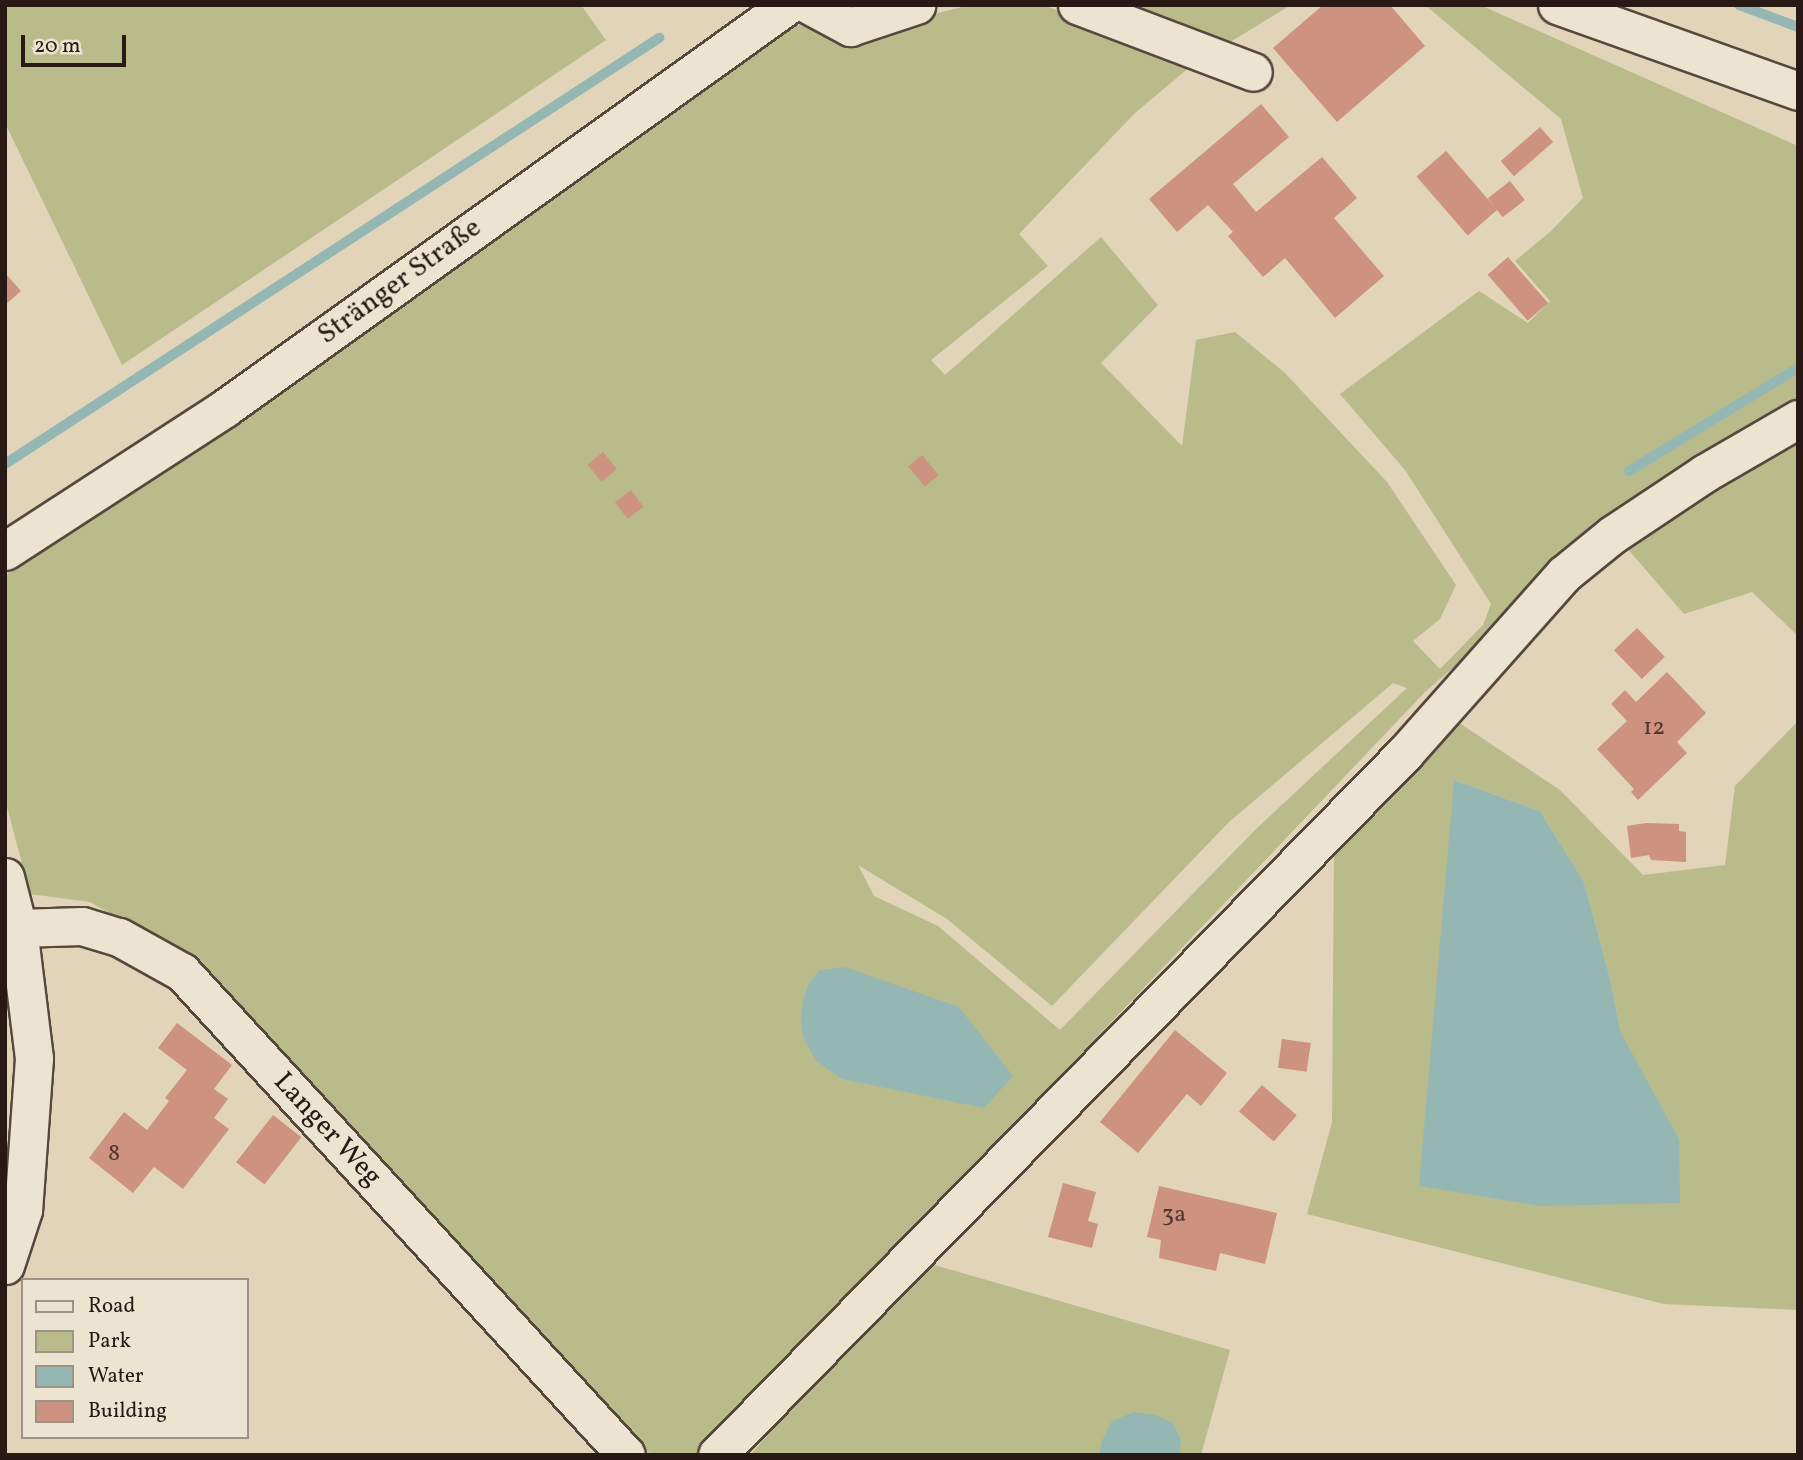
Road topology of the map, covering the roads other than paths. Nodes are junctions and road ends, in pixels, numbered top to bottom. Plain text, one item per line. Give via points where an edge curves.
1 (788, 5) edge
2 (809, 5) edge
3 (916, 5) edge
4 (1077, 5) edge
5 (1557, 5) edge
6 (1253, 72) dead end
7 (1798, 91) edge
8 (1798, 419) edge
9 (5, 551) edge
10 (5, 877) edge
11 (18, 928) junction
12 (5, 1265) edge
13 (626, 1455) edge
14 (717, 1455) edge

1 - 9 street, Stränger Straße via 225,408
2 - 3 street via 850,27
4 - 6 street
5 - 7 street
8 - 14 street via 1705,473 1612,535 1564,574 1405,753
10 - 11 street
11 - 12 street via 34,1058 23,1210
11 - 13 street, Langer Weg via 82,926 119,937 183,972

